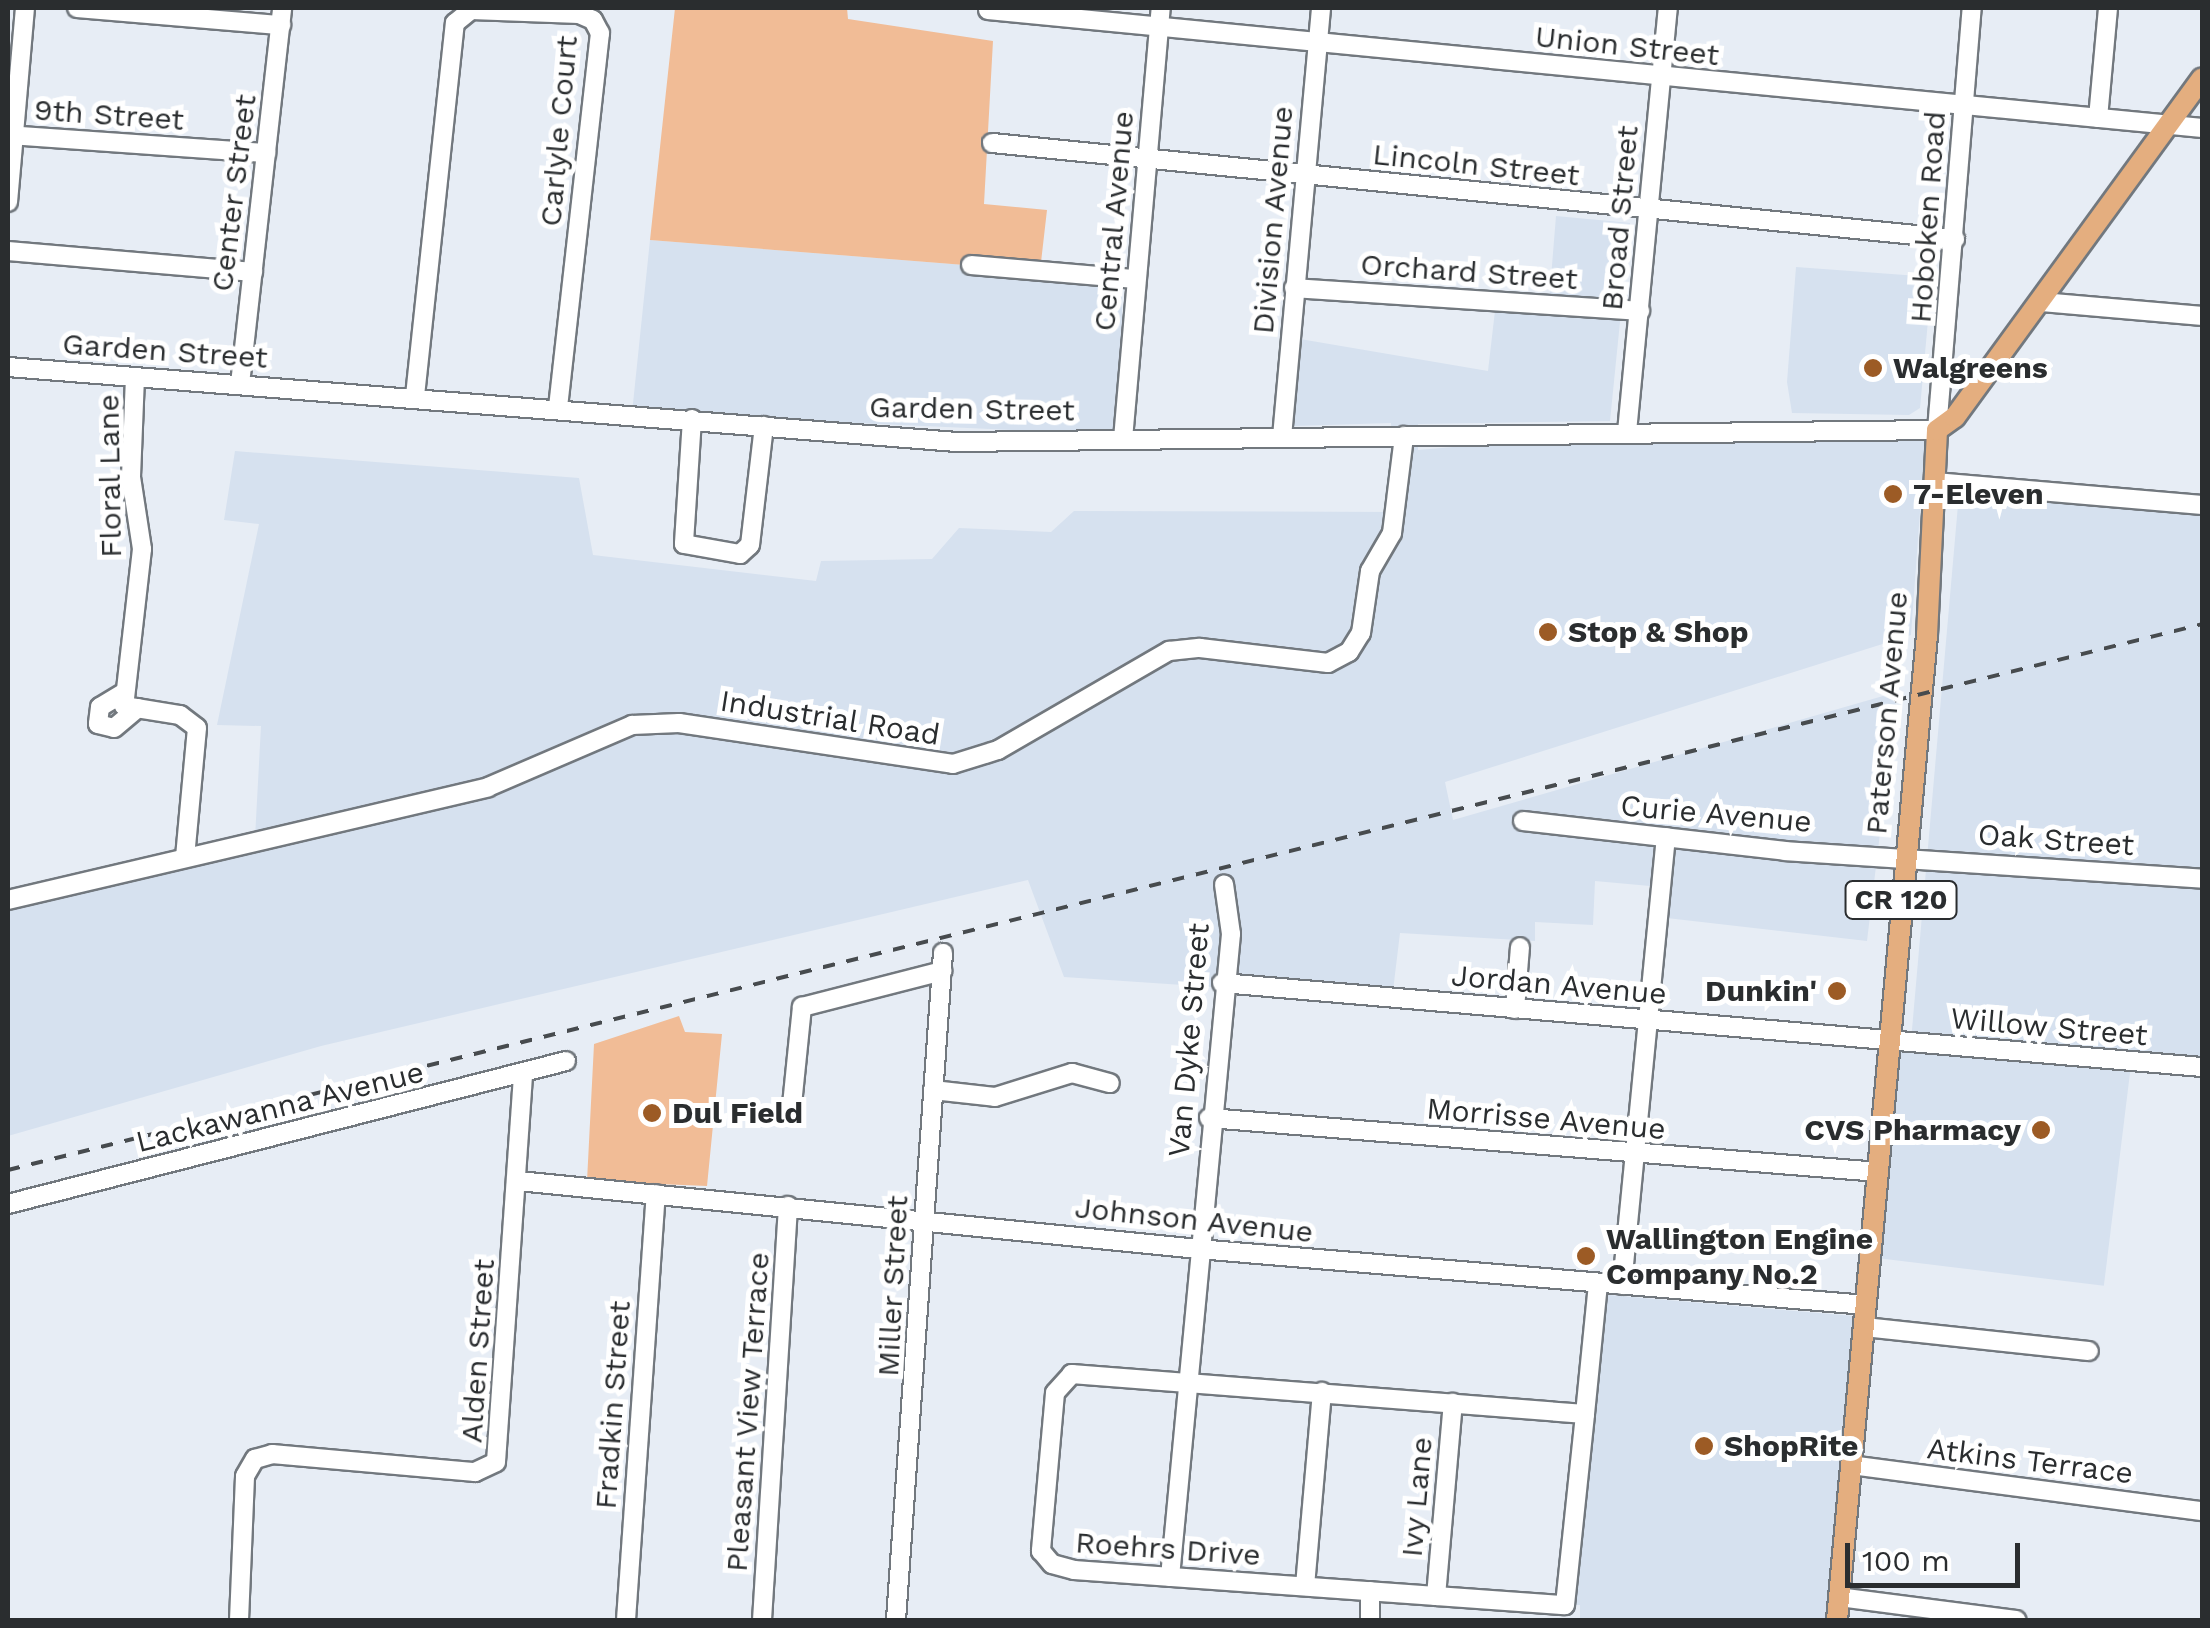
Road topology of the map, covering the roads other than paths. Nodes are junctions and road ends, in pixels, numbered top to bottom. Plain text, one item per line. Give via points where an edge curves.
1 (26, 8) edge
2 (77, 8) edge
3 (1320, 8) edge
4 (1668, 8) edge
5 (1972, 8) edge
6 (2108, 8) edge
7 (988, 10) dead end
8 (282, 16) edge
9 (1161, 17) edge
10 (1317, 43) junction
11 (1660, 77) junction
12 (2202, 78) edge
13 (1962, 108) junction
14 (2098, 118) junction
15 (2169, 125) junction
16 (2202, 128) edge
17 (10, 136) edge
18 (992, 143) dead end
19 (266, 154) junction
20 (1148, 159) junction
21 (1303, 176) junction
22 (8, 202) edge
23 (1646, 210) junction
24 (1955, 239) junction
25 (8, 250) edge
26 (971, 265) dead end
27 (253, 272) junction
28 (1135, 279) junction
29 (1294, 288) junction
30 (2042, 302) junction
31 (1640, 312) junction
32 (2202, 316) edge
33 (8, 366) edge
34 (135, 377) junction
35 (240, 384) junction
36 (415, 396) junction
37 (558, 407) junction
38 (692, 420) junction
39 (764, 426) junction
40 (1937, 430) junction
41 (1627, 432) junction
42 (1404, 436) junction
43 (1282, 437) junction
44 (1123, 439) junction
45 (1935, 482) junction
46 (2202, 505) edge
47 (125, 692) junction
48 (138, 708) junction
49 (1523, 821) dead end
50 (1666, 837) junction
51 (1905, 855) junction
52 (185, 857) junction
53 (2202, 879) edge
54 (1224, 884) dead end
55 (8, 900) edge
56 (1520, 947) dead end
57 (1222, 982) junction
58 (1515, 1009) junction
59 (1645, 1021) junction
60 (1891, 1042) junction
61 (566, 1061) dead end
62 (2202, 1067) edge
63 (523, 1073) junction
64 (1110, 1083) dead end
65 (934, 1090) junction
66 (792, 1105) dead end
67 (1209, 1118) junction
68 (1634, 1154) junction
69 (1879, 1172) junction
70 (518, 1181) junction
71 (656, 1194) junction
72 (8, 1204) edge
73 (788, 1206) junction
74 (923, 1218) junction
75 (1198, 1249) junction
76 (1598, 1284) junction
77 (1622, 1285) junction
78 (1866, 1305) junction
79 (1864, 1327) junction
80 (2090, 1351) dead end
81 (1189, 1381) junction
82 (1322, 1392) junction
83 (1452, 1403) junction
84 (1585, 1414) junction
85 (1851, 1466) junction
86 (2202, 1511) edge
87 (1170, 1577) junction
88 (1305, 1586) junction
89 (1370, 1591) junction
90 (1436, 1596) junction
91 (1839, 1597) junction
92 (239, 1620) edge
93 (626, 1620) edge
94 (762, 1620) edge
95 (896, 1620) edge
96 (1370, 1620) edge
97 (1836, 1620) edge
98 (2018, 1620) edge

1 - 17 street
2 - 8 street
3 - 10 street, Division Avenue
4 - 11 street, Broad Street
5 - 13 street, Hoboken Road
6 - 14 street
7 - 9 street, Union Street
8 - 19 street, Center Street
9 - 10 street, Union Street
9 - 20 street, Central Avenue
10 - 11 street, Union Street
10 - 21 street, Division Avenue
11 - 13 street, Union Street
11 - 23 street, Broad Street
12 - 15 main road
13 - 14 street, Union Street
13 - 24 street, Hoboken Road
14 - 15 street, Union Street
15 - 16 street, Union Street
15 - 30 main road
17 - 19 street, 9th Street
17 - 22 street
18 - 20 street, Lincoln Street
19 - 27 street, Center Street
20 - 21 street, Lincoln Street
20 - 28 street, Central Avenue
21 - 23 street, Lincoln Street
21 - 29 street, Division Avenue
23 - 24 street, Lincoln Street
23 - 31 street, Broad Street
24 - 40 street, Hoboken Road
25 - 27 street
26 - 28 street
27 - 35 street, Center Street
28 - 44 street, Central Avenue
29 - 31 street, Orchard Street
29 - 43 street, Division Avenue
30 - 32 street
30 - 40 main road via 1956,417
31 - 41 street, Broad Street
33 - 34 street, Garden Street
34 - 35 street, Garden Street
34 - 47 street, Floral Lane via 131,477 142,549
35 - 36 street, Garden Street
36 - 37 street, Garden Street
36 - 37 street, Carlyle Court via 455,23 470,10 579,14 600,32
37 - 38 street, Garden Street
38 - 39 street, Garden Street
38 - 39 street via 684,544 740,554 750,545
39 - 44 street, Garden Street via 956,442
40 - 41 street, Garden Street
40 - 45 main road, Paterson Avenue / CR 120
41 - 42 street, Garden Street
42 - 43 street, Garden Street
42 - 52 street, Industrial Road via 1392,533 1370,571 1362,634 1328,662 1200,648 1169,651 998,750 953,764 649,722 613,731 488,787
43 - 44 street, Garden Street
45 - 46 street
45 - 51 main road, Paterson Avenue / CR 120
47 - 48 street via 124,706
47 - 48 street, Floral Lane via 100,707 98,724 114,728
48 - 52 street via 180,715 197,728
49 - 50 street, Curie Avenue
50 - 51 street, Curie Avenue
50 - 59 street
51 - 53 street, Oak Street
51 - 60 main road, Paterson Avenue / CR 120
52 - 55 street, Industrial Road
54 - 57 street, Van Dyke Street via 1231,934
56 - 58 street
57 - 58 street, Jordan Avenue
57 - 67 street, Van Dyke Street
58 - 59 street, Jordan Avenue
59 - 60 street, Jordan Avenue
59 - 68 street
60 - 62 street, Willow Street
60 - 69 main road, Paterson Avenue / CR 120
61 - 63 street, Lackawanna Avenue
63 - 70 street, Alden Street
63 - 72 street, Lackawanna Avenue
64 - 65 street via 1072,1073 996,1097
65 - 66 street, Miller Street via 942,962 802,1007
65 - 74 street, Miller Street
67 - 68 street, Morrisse Avenue
67 - 75 street, Van Dyke Street
68 - 69 street, Morrisse Avenue
68 - 77 street
69 - 78 main road, Paterson Avenue / CR 120
70 - 71 street, Johnson Avenue
70 - 92 street, Alden Street via 496,1462 476,1472 272,1454 255,1460 245,1476
71 - 73 street, Johnson Avenue
71 - 93 street, Fradkin Street
73 - 74 street, Johnson Avenue
73 - 94 street, Pleasant View Terrace
74 - 75 street, Johnson Avenue
74 - 95 street, Miller Street
75 - 76 street, Johnson Avenue
75 - 81 street, Van Dyke Street
76 - 77 street, Johnson Avenue
76 - 84 street, Roehrs Drive
77 - 78 street, Johnson Avenue
78 - 79 main road, Paterson Avenue / CR 120
79 - 80 street
79 - 85 main road, Paterson Avenue / CR 120
81 - 82 street, Roehrs Drive
81 - 87 street, Van Dyke Street
81 - 87 street, Roehrs Drive via 1081,1372 1064,1378 1055,1393 1040,1542 1060,1568
82 - 83 street, Roehrs Drive
82 - 88 street
83 - 84 street, Roehrs Drive
83 - 90 street, Ivy Lane
84 - 90 street, Roehrs Drive via 1566,1605
85 - 86 street, Atkins Terrace
85 - 91 main road, Paterson Avenue / CR 120
87 - 88 street, Roehrs Drive
88 - 89 street, Roehrs Drive
89 - 90 street, Roehrs Drive
89 - 96 street
91 - 97 main road, Paterson Avenue / CR 120
91 - 98 street

